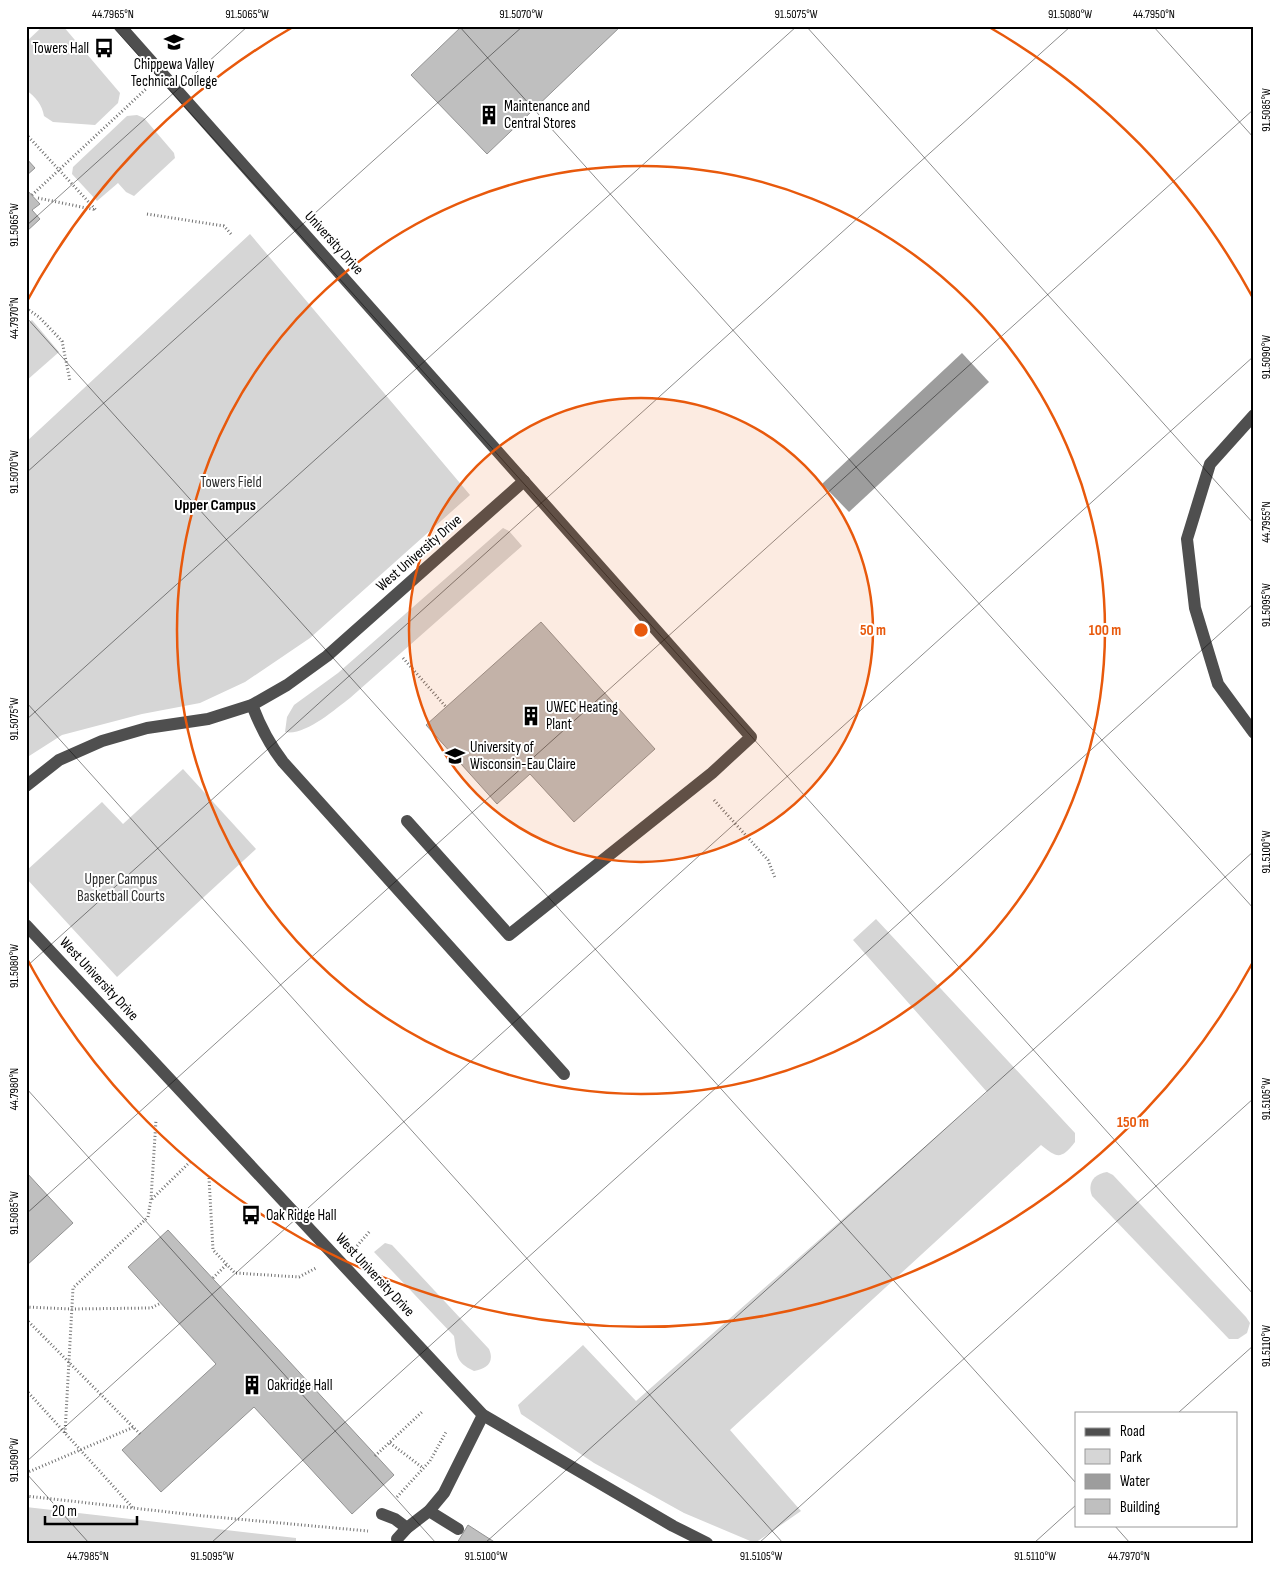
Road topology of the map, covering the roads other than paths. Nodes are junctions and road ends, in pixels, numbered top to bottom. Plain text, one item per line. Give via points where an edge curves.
1 (120, 26) edge
2 (1254, 415) edge
3 (524, 481) junction
4 (252, 705) junction
5 (1254, 732) edge
6 (26, 786) edge
7 (407, 821) dead end
8 (26, 925) edge
9 (564, 1074) dead end
10 (483, 1415) junction
11 (429, 1510) junction
12 (382, 1514) road end
13 (407, 1528) junction
14 (458, 1529) dead end
15 (397, 1540) dead end
16 (707, 1543) edge

1 - 3 street, University Drive
2 - 5 street via 1210,464 1187,539 1194,608 1218,684
3 - 4 street, West University Drive via 326,656 287,685
3 - 7 street via 751,738 712,773 509,935
4 - 6 street, West University Drive via 208,719 147,728 102,741 59,760
4 - 9 street via 260,727 282,762
8 - 10 street, West University Drive
10 - 11 street via 444,1493
10 - 16 street, West University Drive via 672,1526
11 - 13 street
11 - 14 street
12 - 13 street
13 - 15 street

